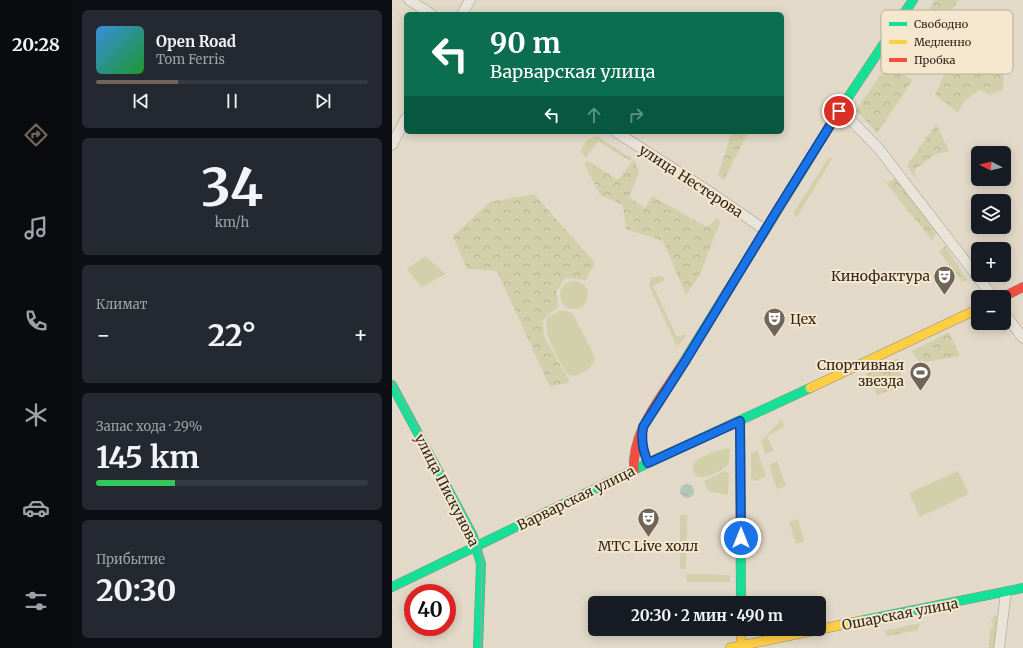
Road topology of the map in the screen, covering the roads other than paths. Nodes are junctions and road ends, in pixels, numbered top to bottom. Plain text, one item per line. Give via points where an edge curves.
1 (409, 0) edge
2 (470, 0) edge
3 (914, 0) edge
4 (907, 10) edge
5 (428, 12) edge
6 (463, 12) edge
7 (881, 49) edge
8 (839, 111) junction
9 (404, 122) edge
10 (619, 134) edge
11 (392, 145) edge
12 (765, 230) junction
13 (1023, 287) edge
14 (988, 290) edge
15 (1011, 293) edge
16 (971, 312) edge
17 (1011, 322) edge
18 (1023, 338) edge
19 (392, 385) edge
20 (740, 421) junction
21 (643, 427) junction
22 (648, 463) junction
23 (634, 471) junction
24 (476, 546) junction
25 (392, 588) edge
26 (1023, 588) edge
27 (1006, 592) junction
28 (741, 596) edge
29 (741, 636) edge
30 (741, 647) edge
31 (478, 648) edge
32 (730, 648) edge
33 (1000, 648) edge

1 - 5 street
2 - 6 street
3 - 4 street
7 - 8 street
8 - 12 street
8 - 14 street via 879,149
9 - 11 street
10 - 12 street, улица Нестерова
12 - 21 street
13 - 15 street
16 - 20 street, Варварская улица
17 - 18 street
19 - 24 street, улица Пискунова
20 - 22 street, Варварская улица
20 - 28 street
21 - 22 street via 643,449
21 - 23 street via 634,450
22 - 23 street, Варварская улица
23 - 24 street, Варварская улица
24 - 25 street, Варварская улица
24 - 31 street, улица Пискунова via 480,558
26 - 27 street, Ошарская улица
27 - 30 street, Ошарская улица
27 - 33 street
29 - 30 street
30 - 32 street, Ошарская улица

